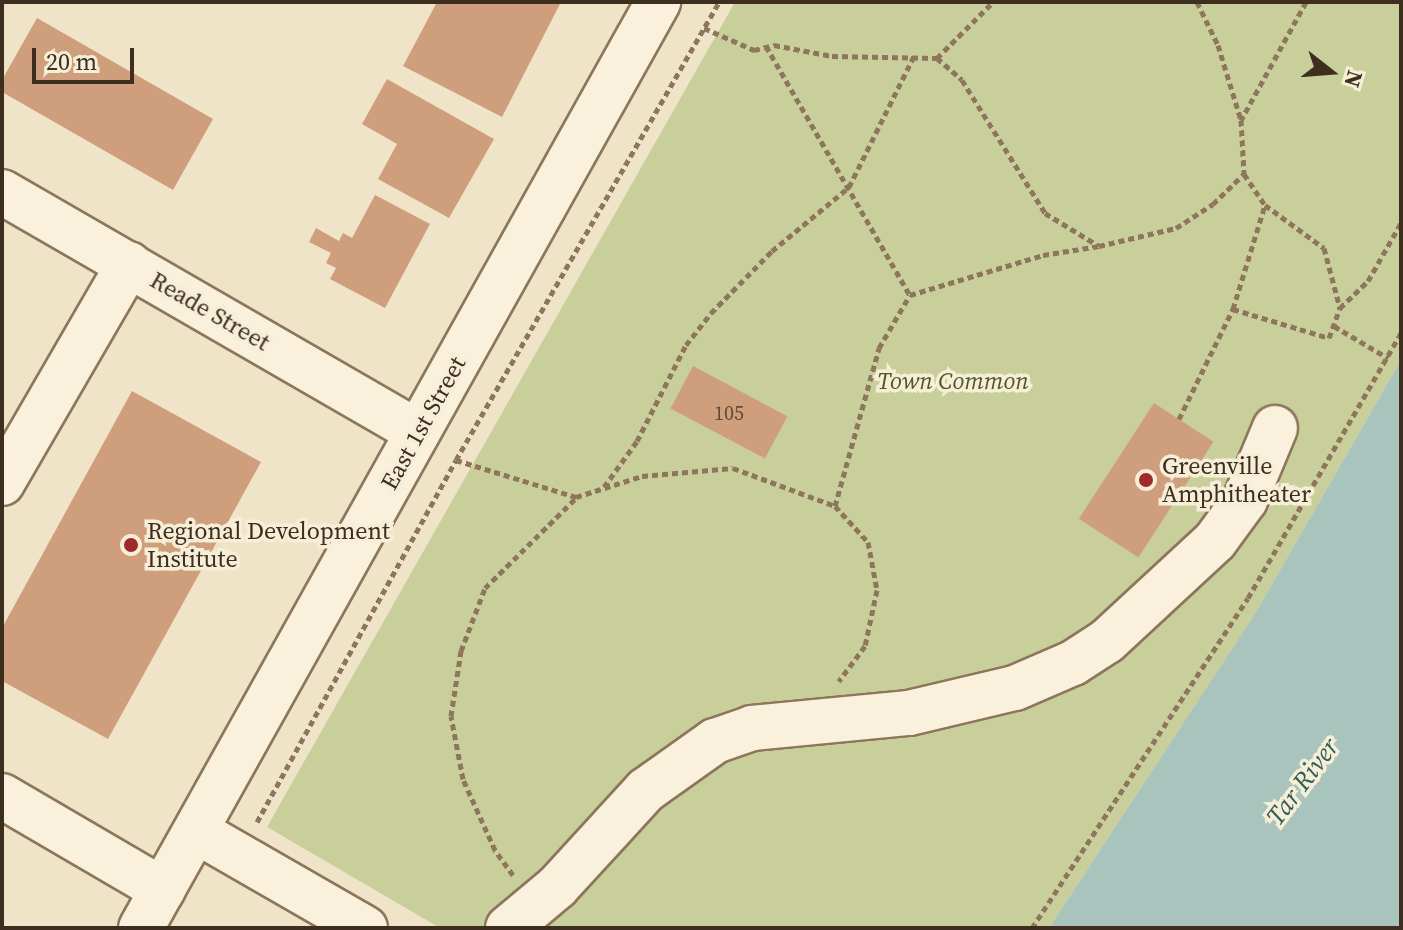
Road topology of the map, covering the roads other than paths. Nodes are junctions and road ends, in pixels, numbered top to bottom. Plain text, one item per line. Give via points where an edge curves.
1 (658, 2) edge
2 (2, 192) edge
3 (129, 264) junction
4 (1275, 428) dead end
5 (418, 432) junction
6 (2, 483) edge
7 (2, 796) edge
8 (196, 831) junction
9 (163, 890) junction
10 (522, 916) edge
11 (141, 928) edge
12 (365, 928) edge

1 - 5 street, East 1st Street
2 - 3 street, Reade Street
3 - 5 street, Reade Street
3 - 6 street
4 - 10 street via 1245,500 1215,541 1140,613 1073,663 1015,688 909,713 752,728 715,741 679,763
5 - 8 street, East 1st Street
7 - 9 street
8 - 9 street, East 1st Street
8 - 12 street
9 - 11 street, East 1st Street

